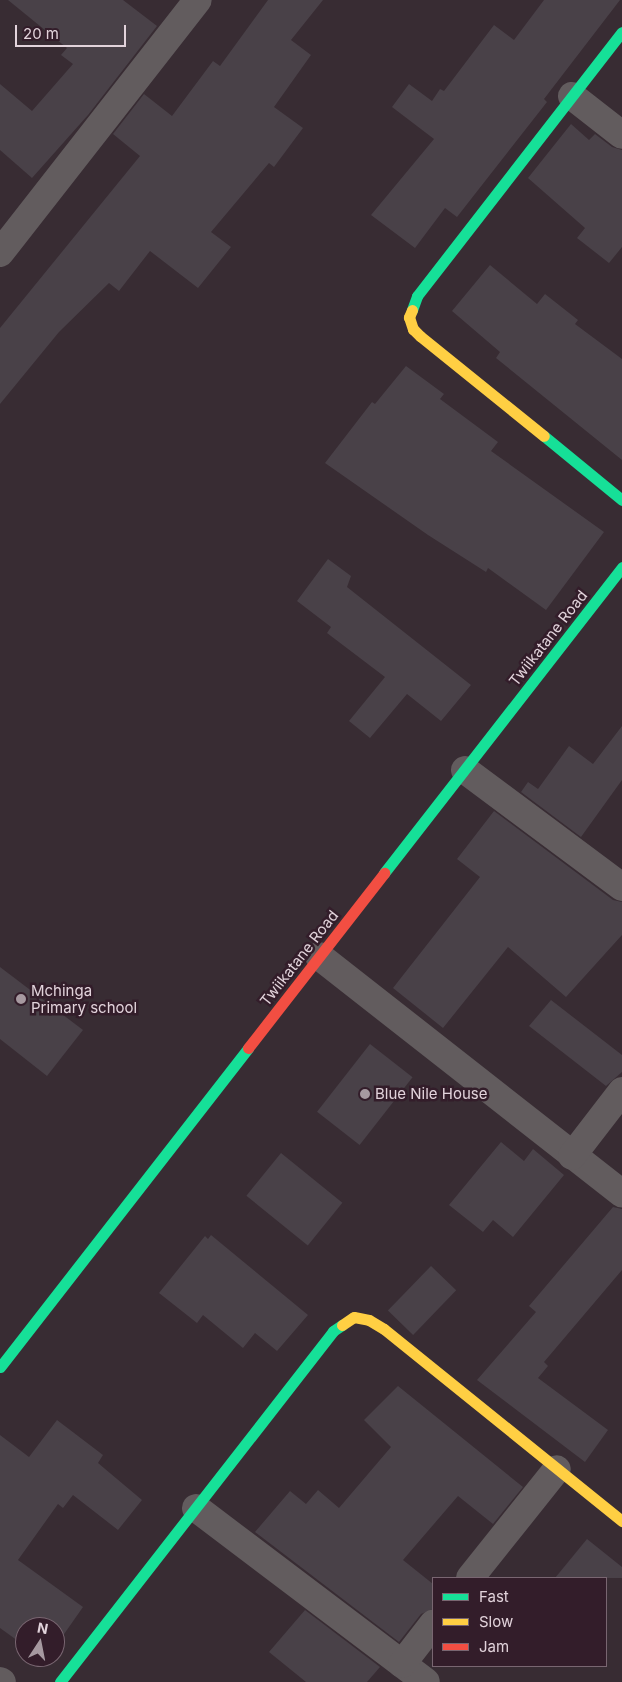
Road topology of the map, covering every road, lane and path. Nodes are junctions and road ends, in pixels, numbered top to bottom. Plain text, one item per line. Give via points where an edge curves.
1 (198, 0) edge
2 (622, 32) edge
3 (572, 96) junction
4 (622, 136) edge
5 (0, 254) edge
6 (622, 500) edge
7 (622, 567) edge
8 (465, 770) junction
9 (622, 887) edge
10 (319, 956) junction
11 (622, 1090) edge
12 (572, 1156) junction
13 (622, 1194) edge
14 (0, 1367) edge
15 (557, 1469) junction
16 (196, 1508) junction
17 (622, 1521) edge
18 (471, 1577) edge
19 (432, 1625) edge
20 (402, 1664) junction
21 (60, 1682) edge
22 (426, 1682) edge

1 - 5 street
2 - 3 street
3 - 4 street
3 - 6 street via 416,296 409,318 420,336
7 - 8 street, Twiikatane Road
8 - 9 street
8 - 10 street, Twiikatane Road
10 - 12 street
10 - 14 street, Twiikatane Road
11 - 12 street
12 - 13 street
15 - 16 street via 384,1329 369,1320 354,1317 333,1332
15 - 17 street
15 - 18 street
16 - 20 street
16 - 21 street
19 - 20 street
20 - 22 street

